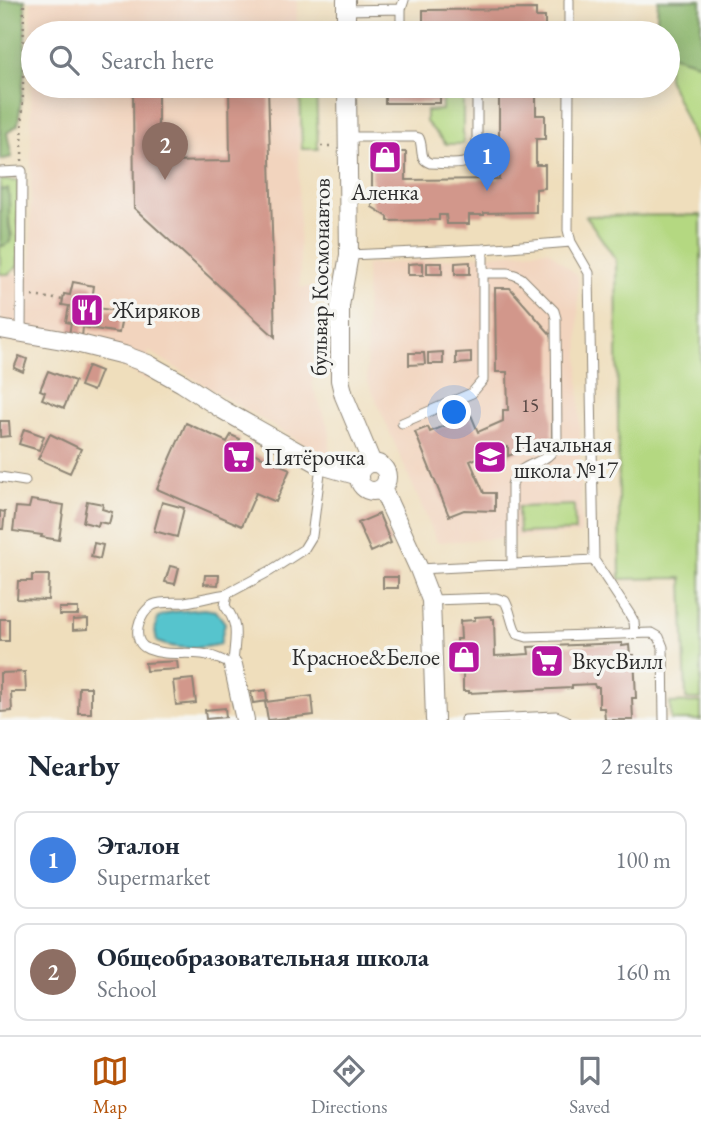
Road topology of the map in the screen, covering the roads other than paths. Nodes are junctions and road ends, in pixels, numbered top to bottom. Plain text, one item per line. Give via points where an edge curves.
1 (569, 0) edge
2 (346, 5) edge
3 (402, 5) edge
4 (569, 21) edge
5 (347, 98) edge
6 (477, 98) edge
7 (569, 98) edge
8 (348, 137) junction
9 (0, 172) edge
10 (572, 242) junction
11 (483, 249) junction
12 (349, 255) junction
13 (483, 273) junction
14 (0, 329) edge
15 (20, 333) junction
16 (402, 423) dead end
17 (321, 465) junction
18 (365, 469) junction
19 (0, 477) edge
20 (25, 481) dead end
21 (594, 560) junction
22 (512, 564) junction
23 (419, 569) junction
24 (227, 594) junction
25 (431, 600) junction
26 (635, 634) junction
27 (233, 665) junction
28 (245, 720) edge
29 (435, 720) edge
30 (464, 720) edge
31 (566, 720) edge
32 (664, 720) edge

1 - 4 lane
2 - 3 lane
5 - 8 street, бульвар Космонавтов
6 - 8 lane via 477,152 467,163 425,161 422,144 414,136
7 - 10 lane via 568,230
8 - 12 street, бульвар Космонавтов
9 - 15 lane via 22,171
10 - 11 lane
10 - 21 lane via 589,273
11 - 12 lane
11 - 13 lane
12 - 18 street, бульвар Космонавтов via 340,306 340,380
13 - 16 lane via 484,380 472,393
13 - 22 lane via 521,278 556,318 557,441 549,456 515,475
14 - 15 street
15 - 17 street via 113,352 148,365
17 - 18 street
17 - 24 lane via 312,536 304,549
18 - 23 street via 362,486 372,491 382,488
19 - 20 lane
21 - 22 lane
21 - 26 lane via 629,612
22 - 23 lane
23 - 25 street
24 - 27 lane via 225,606 236,632
24 - 27 lane via 154,604 137,632 138,641 151,650 203,654
25 - 26 lane via 505,601 517,634 527,637
25 - 29 street
26 - 32 lane via 652,633 663,647
27 - 28 street
30 - 31 lane via 556,716

